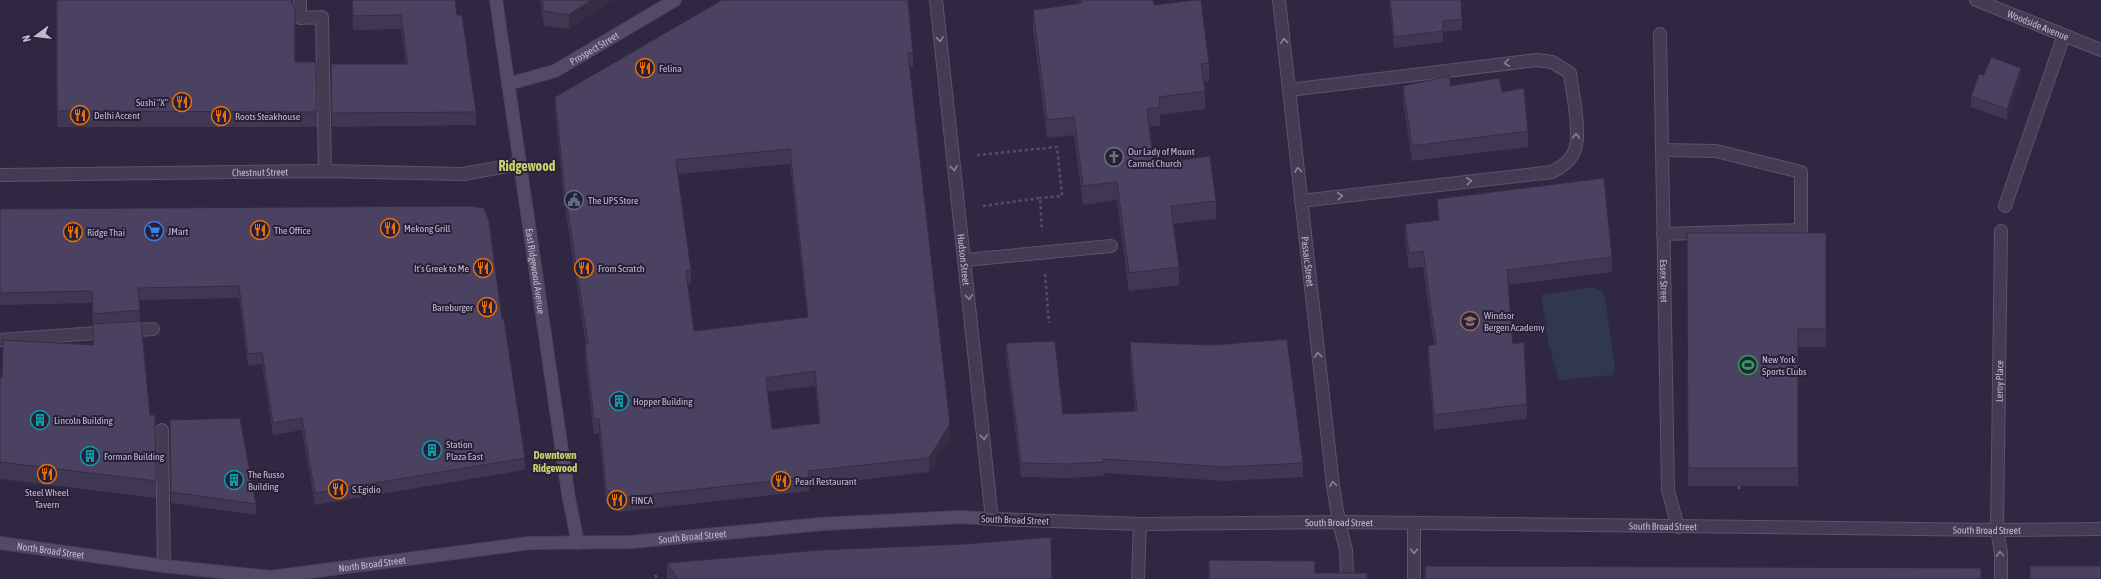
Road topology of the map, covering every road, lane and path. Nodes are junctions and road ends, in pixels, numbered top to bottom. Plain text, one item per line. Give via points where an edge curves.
1 (300, 0) edge
2 (496, 0) edge
3 (675, 0) edge
4 (936, 0) edge
5 (1279, 0) edge
6 (1976, 0) edge
7 (1660, 34) dead end
8 (2064, 35) junction
9 (2101, 50) edge
10 (508, 84) junction
11 (1289, 90) junction
12 (1662, 150) junction
13 (977, 155) dead end
14 (519, 164) junction
15 (326, 171) junction
16 (0, 175) edge
17 (1040, 198) dead end
18 (1301, 201) junction
19 (2005, 206) dead end
20 (2001, 231) dead end
21 (1663, 234) junction
22 (1111, 246) dead end
23 (965, 260) junction
24 (153, 329) dead end
25 (0, 340) edge
26 (162, 430) dead end
27 (1739, 486) edge
28 (1740, 491) edge
29 (992, 519) junction
30 (1339, 522) junction
31 (1140, 524) junction
32 (1414, 524) junction
33 (1678, 527) junction
34 (2101, 529) edge
35 (1997, 530) junction
36 (0, 543) edge
37 (578, 543) junction
38 (164, 566) junction
39 (1347, 573) edge
40 (655, 575) dead end
41 (658, 579) edge
42 (1138, 579) edge
43 (1414, 579) edge
44 (2001, 579) edge

1 - 15 street via 300,18 322,17
2 - 10 street, East Ridgewood Avenue
3 - 10 street, Prospect Street via 555,71
4 -> 23 street, Hudson Street
11 -> 5 street, Passaic Street
6 - 8 street, Woodside Avenue
7 - 12 street, Essex Street
8 - 9 street, Woodside Avenue
8 - 19 street
10 - 14 street, East Ridgewood Avenue
18 -> 11 street, Passaic Street
18 -> 11 street via 1552,172 1563,166 1574,154 1577,131 1570,73 1552,62 1537,60
12 - 21 street, Essex Street
12 - 21 street via 1716,150 1801,172 1801,230
13 - 17 path via 1057,147 1062,196
14 - 15 street, Chestnut Street via 463,174
14 - 37 street, East Ridgewood Avenue via 569,499
15 - 16 street, Chestnut Street
30 -> 18 street, Passaic Street
20 - 35 street, Leroy Place
21 - 33 street, Essex Street via 1668,490
22 - 23 street
23 -> 29 street, Hudson Street
24 - 25 street
26 - 38 street
27 - 28 path
29 - 31 street, South Broad Street
29 - 37 street, South Broad Street via 961,517 822,524 631,542
30 - 31 street, South Broad Street
30 - 32 street, South Broad Street
30 - 39 street, Passaic Street via 1346,550
31 - 42 street
32 - 33 street, South Broad Street
32 -> 43 street
33 - 35 street, South Broad Street
34 - 35 street, South Broad Street
44 -> 35 street, Leroy Place via 2001,553
36 - 38 street, North Broad Street
37 - 38 street, North Broad Street via 530,544 271,577
40 - 41 path

